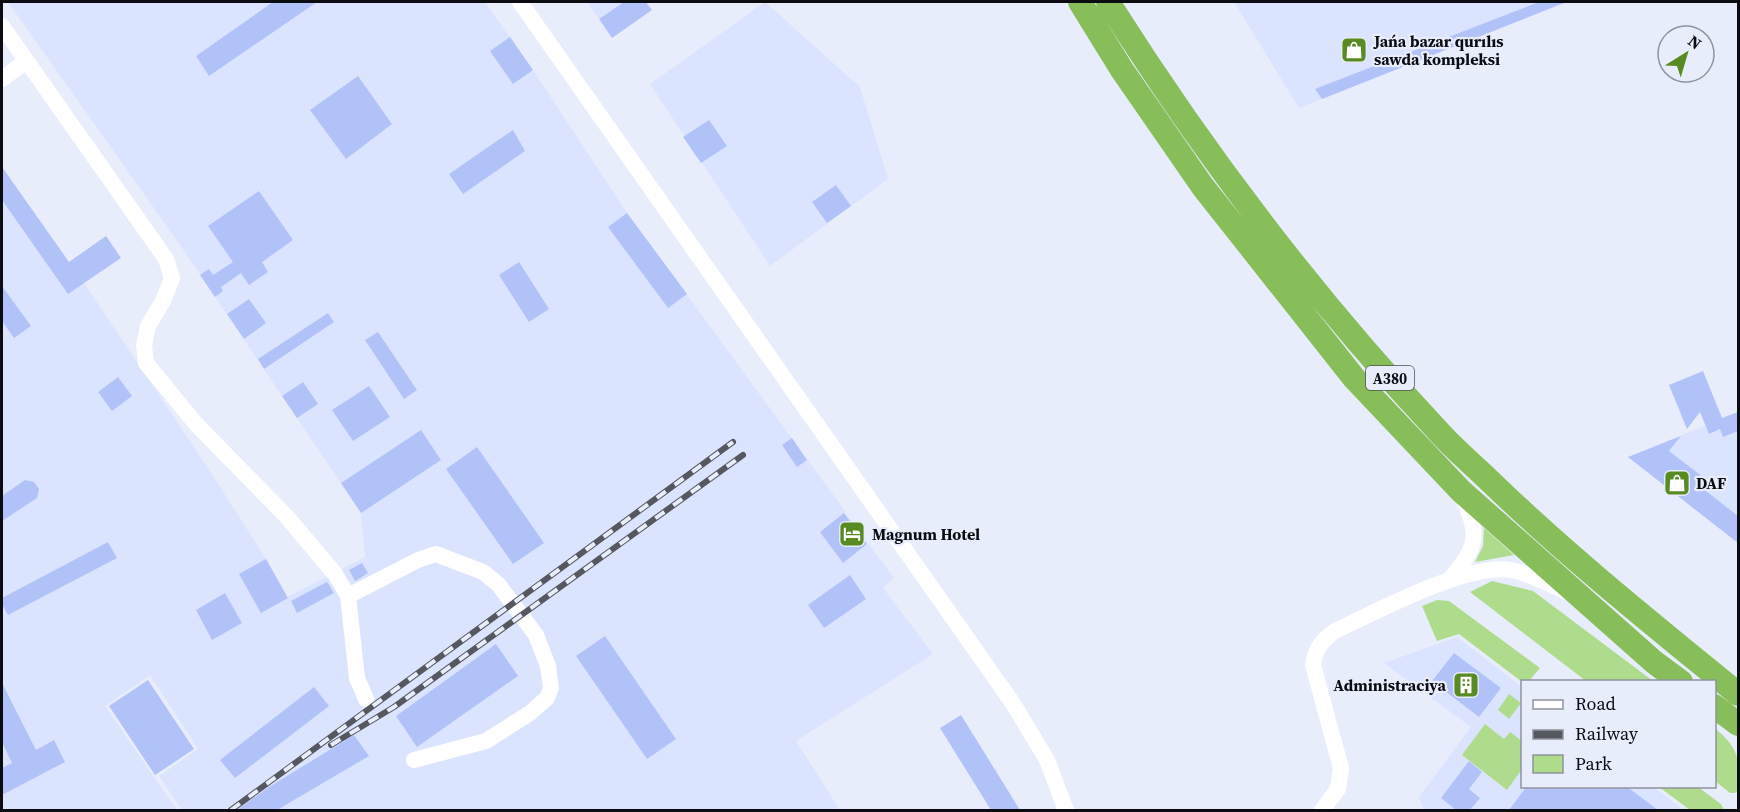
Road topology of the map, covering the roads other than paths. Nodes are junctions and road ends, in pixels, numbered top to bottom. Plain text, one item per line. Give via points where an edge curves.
1 (520, 2) edge
2 (1080, 2) edge
3 (1108, 2) edge
4 (2, 26) edge
5 (26, 62) junction
6 (2, 79) edge
7 (1405, 394) junction
8 (1386, 411) junction
9 (1461, 491) junction
10 (1449, 580) junction
11 (348, 596) junction
12 (1583, 599) junction
13 (1680, 680) edge
14 (1738, 693) edge
15 (366, 699) dead end
16 (1716, 708) edge
17 (1738, 724) edge
18 (414, 760) dead end
19 (1066, 810) edge
20 (1322, 810) edge

1 - 19 street via 1014,705 1047,760
2 - 8 highway, A380 via 1203,187 1354,378
3 - 7 highway, A380 via 1227,177 1319,294
4 - 5 street
5 - 6 street
5 - 11 street via 166,259 172,278 148,327 146,363 196,424 287,517 335,574
7 - 8 highway
7 - 14 highway, A380 via 1440,434 1527,517 1617,596
8 - 9 highway, A380
9 - 10 street via 1474,522 1473,545
9 - 12 highway, A380
10 - 12 street via 1483,570 1511,570
10 - 20 street via 1335,631 1316,651 1313,665 1341,768 1338,789
11 - 15 street via 357,678
11 - 18 street via 436,554 483,572 498,584 536,635 548,666 548,698 486,741
12 - 13 highway, A380
16 - 17 highway

